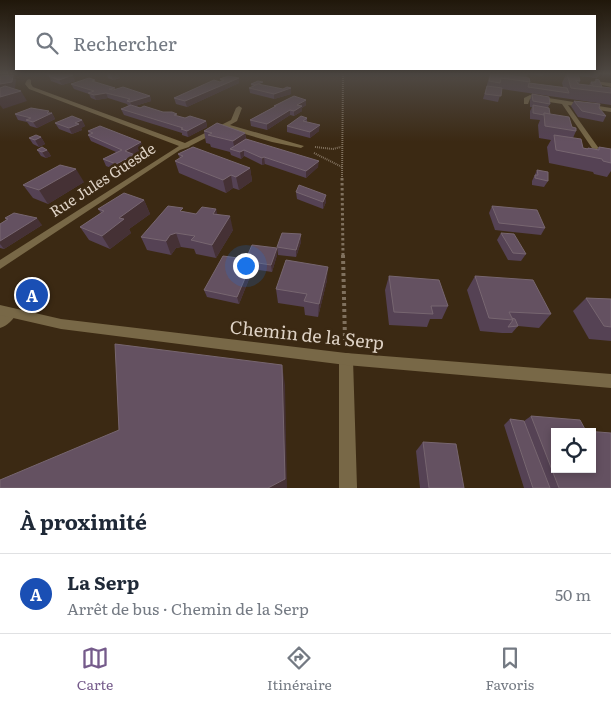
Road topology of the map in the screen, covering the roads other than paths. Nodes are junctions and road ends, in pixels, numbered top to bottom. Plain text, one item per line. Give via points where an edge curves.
1 (54, 97) edge
2 (526, 103) dead end
3 (564, 103) junction
4 (239, 108) dead end
5 (611, 110) edge
6 (225, 126) junction
7 (186, 146) junction
8 (301, 146) road end
9 (596, 150) edge
10 (0, 265) edge
11 (5, 311) edge
12 (0, 324) edge
13 (346, 359) junction
14 (611, 381) edge
15 (348, 488) edge

1 - 7 street
2 - 3 street via 530,97
3 - 5 street
3 - 9 street
4 - 6 street, Rue Jules Guesde via 234,120
6 - 7 street, Rue Jules Guesde
6 - 8 street
7 - 10 street, Rue Jules Guesde
11 - 12 street
11 - 13 street, Chemin de la Serp via 61,324
13 - 14 street, Chemin de la Serp
13 - 15 street

